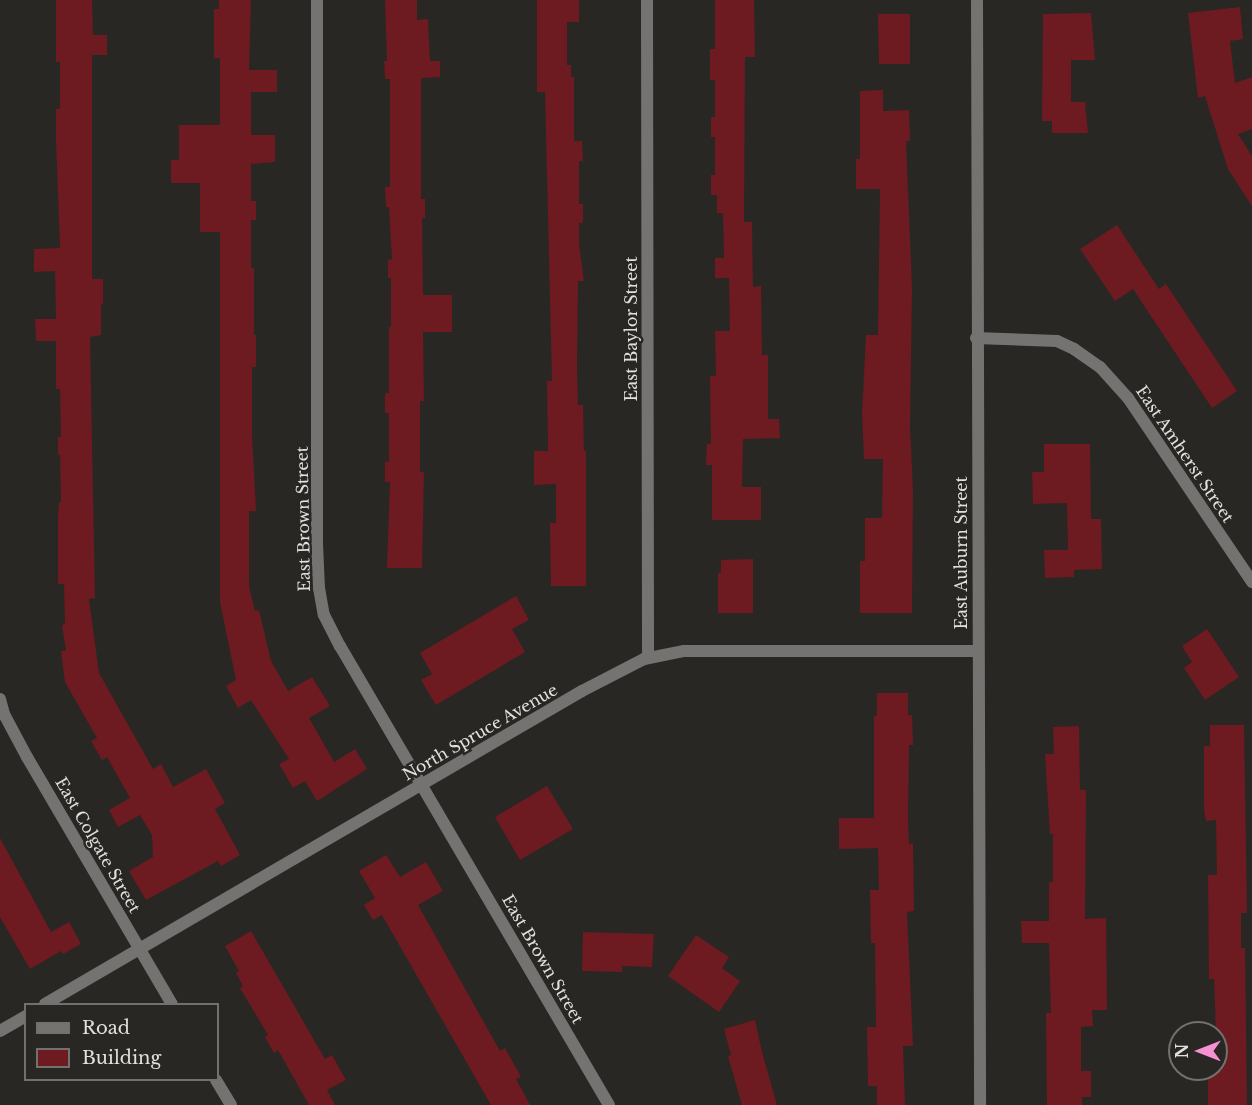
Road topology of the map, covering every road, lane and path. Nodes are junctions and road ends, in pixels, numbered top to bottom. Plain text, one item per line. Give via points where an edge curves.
1 (317, 0) edge
2 (647, 0) edge
3 (977, 0) edge
4 (976, 338) junction
5 (1252, 582) edge
6 (978, 651) junction
7 (648, 658) junction
8 (0, 699) edge
9 (421, 785) junction
10 (140, 949) junction
11 (48, 1003) edge
12 (171, 1003) edge
13 (24, 1017) edge
14 (0, 1031) edge
15 (217, 1081) edge
16 (231, 1105) edge
17 (609, 1105) edge
18 (980, 1105) edge

1 - 9 street, East Brown Street via 319,588 324,615 340,646
2 - 7 street, East Baylor Street
3 - 4 street, East Auburn Street
4 - 5 street, East Amherst Street via 1057,340 1100,367 1128,398
4 - 6 street, East Auburn Street
6 - 7 street, North Spruce Avenue via 684,651
6 - 18 street, East Auburn Street
7 - 9 street, North Spruce Avenue via 582,691
8 - 10 street, East Colgate Street via 27,757
9 - 10 street, North Spruce Avenue
9 - 17 street, East Brown Street
10 - 11 street, North Spruce Avenue
10 - 12 street, East Colgate Street
13 - 14 street
15 - 16 street

